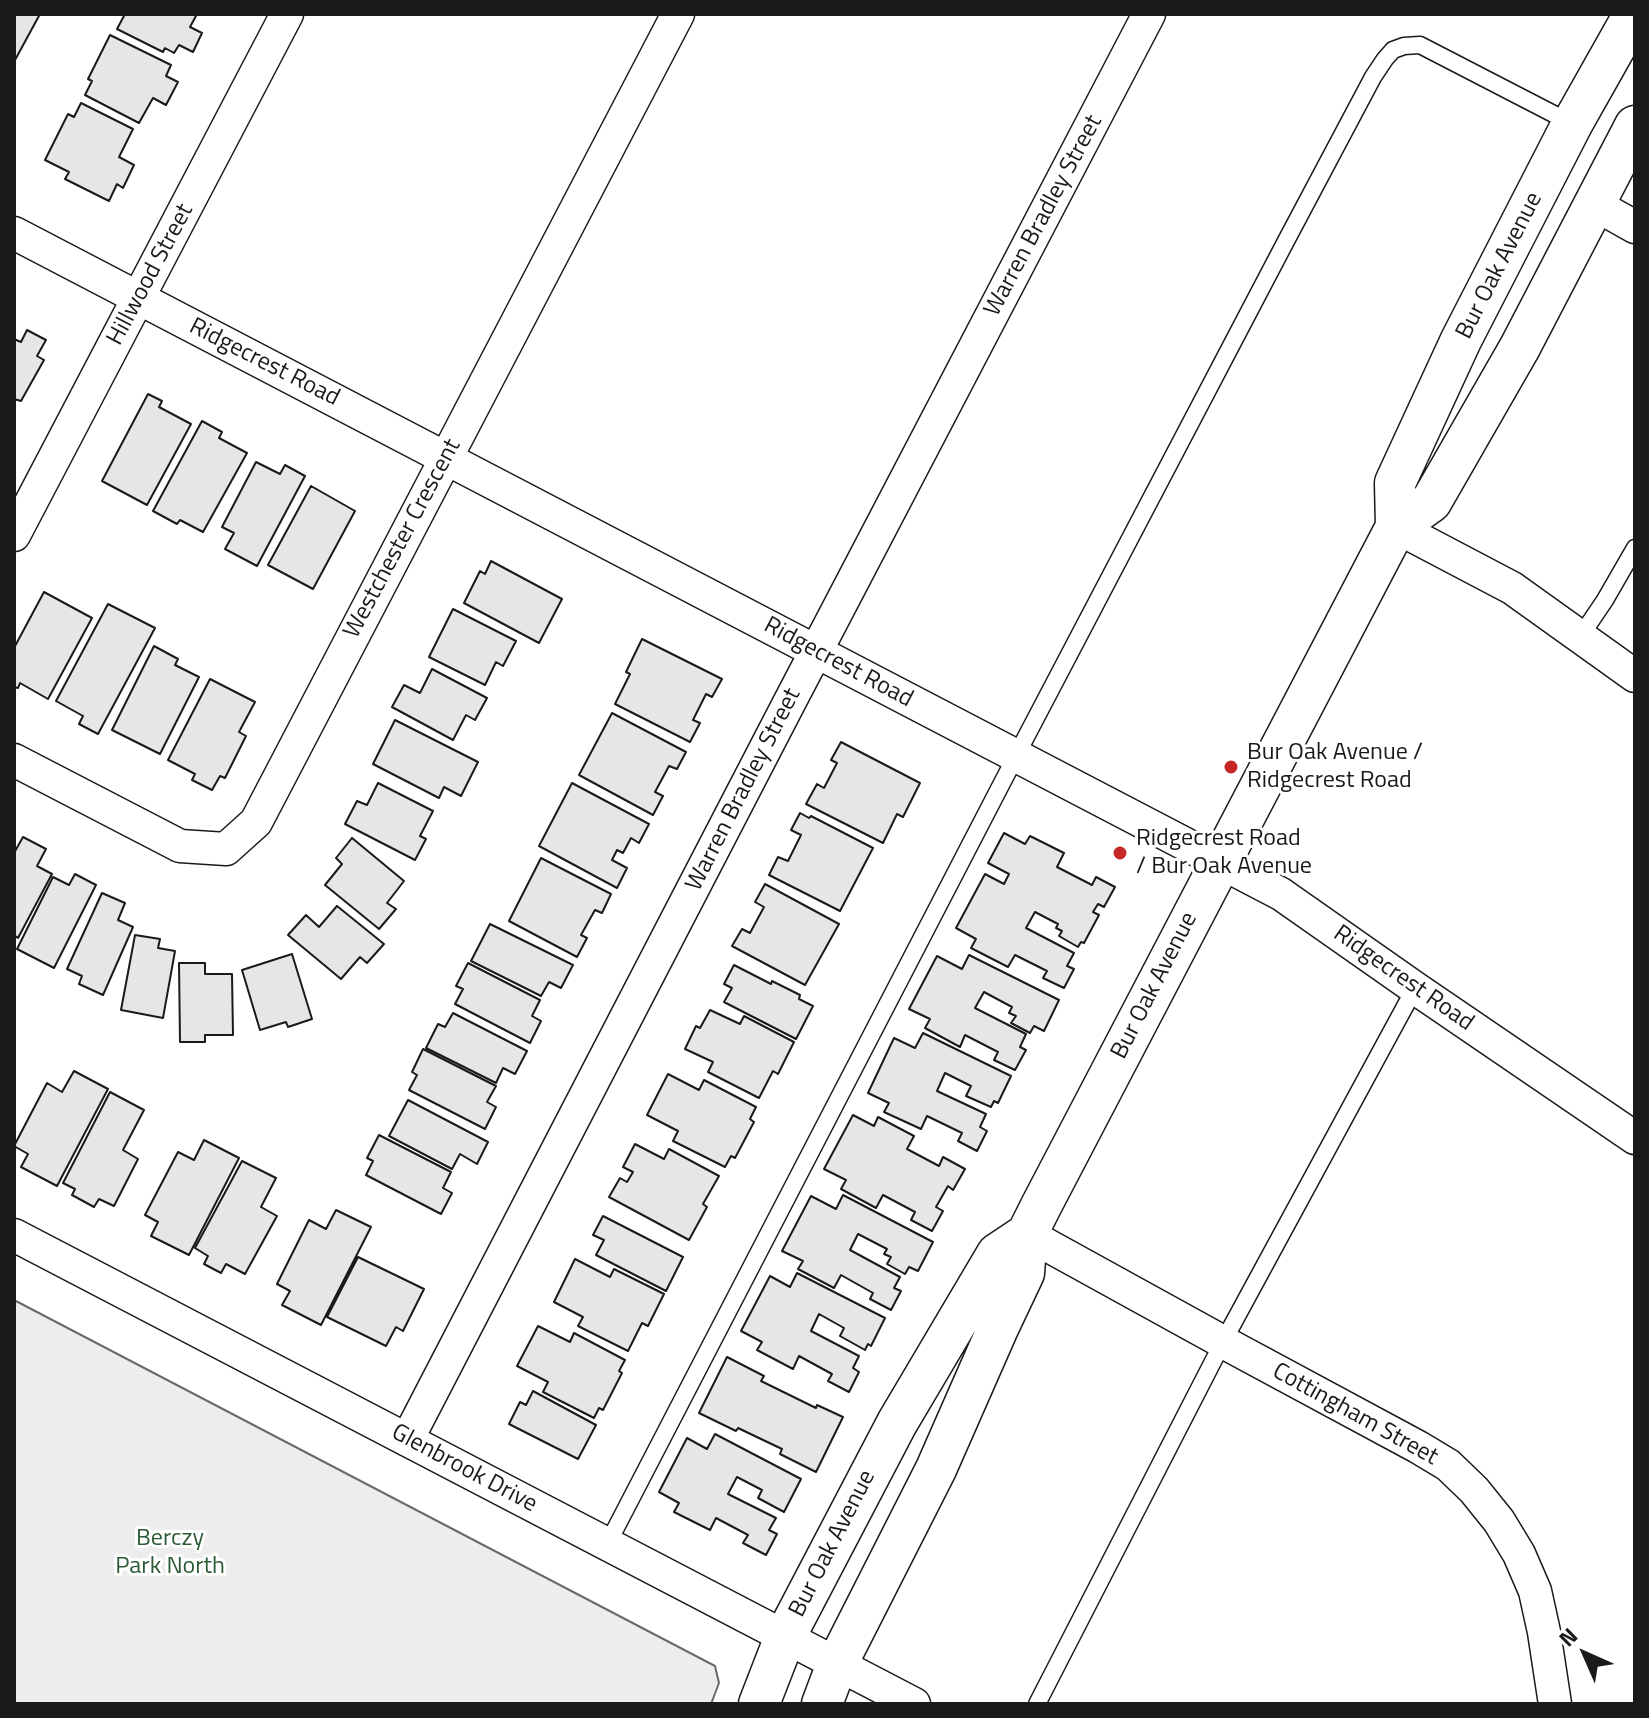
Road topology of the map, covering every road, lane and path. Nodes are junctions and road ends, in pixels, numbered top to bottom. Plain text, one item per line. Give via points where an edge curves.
1 (287, 14) edge
2 (678, 14) edge
3 (1149, 14) edge
4 (1634, 14) edge
5 (1572, 124) junction
6 (1635, 126) edge
7 (1594, 204) junction
8 (1635, 227) edge
9 (14, 233) edge
10 (138, 298) junction
11 (446, 457) junction
12 (1396, 527) junction
13 (14, 535) edge
14 (1635, 548) edge
15 (1580, 637) junction
16 (816, 651) junction
17 (1635, 676) edge
18 (1016, 756) junction
19 (14, 760) edge
20 (1220, 863) junction
21 (1415, 988) junction
22 (1635, 1138) edge
23 (1027, 1234) junction
24 (14, 1235) edge
25 (1223, 1342) junction
26 (407, 1440) junction
27 (607, 1545) junction
28 (785, 1637) junction
29 (837, 1664) junction
30 (759, 1704) edge
31 (822, 1704) edge
32 (914, 1704) edge
33 (1037, 1704) edge
34 (1555, 1704) edge

1 - 10 street, Hillwood Street
2 - 11 street, Westchester Crescent
3 - 16 street, Warren Bradley Street
4 - 5 street, Bur Oak Avenue
5 - 12 street, Bur Oak Avenue via 1461,340 1395,483
5 - 18 lane via 1420,45 1393,50 1385,59
6 - 7 street, Bur Oak Avenue
7 - 8 street
7 - 12 street, Bur Oak Avenue via 1431,502
9 - 10 street, Ridgecrest Road
10 - 11 street, Ridgecrest Road
10 - 13 street, Hillwood Street
11 - 16 street, Ridgecrest Road
11 - 19 street, Westchester Crescent via 256,822 226,849 180,846
12 - 15 street via 1512,588
12 - 20 street, Bur Oak Avenue
14 - 15 lane
15 - 17 street
16 - 18 street, Ridgecrest Road
16 - 26 street, Warren Bradley Street
18 - 20 street, Ridgecrest Road
18 - 27 lane
20 - 21 street, Ridgecrest Road via 1281,894
20 - 23 street, Bur Oak Avenue
21 - 22 street, Ridgecrest Road
21 - 25 lane
23 - 25 street, Cottingham Street
23 - 28 street, Bur Oak Avenue via 997,1254 897,1423
23 - 29 street, Bur Oak Avenue via 1024,1273 936,1469
24 - 26 street, Glenbrook Drive
25 - 33 lane
25 - 34 street, Cottingham Street via 1418,1447 1474,1490 1519,1554 1535,1591
26 - 27 street, Glenbrook Drive
27 - 28 street, Glenbrook Drive
28 - 29 street, Glenbrook Drive
28 - 30 street, Bur Oak Avenue
29 - 31 street, Bur Oak Avenue
29 - 32 street, Glenbrook Drive

